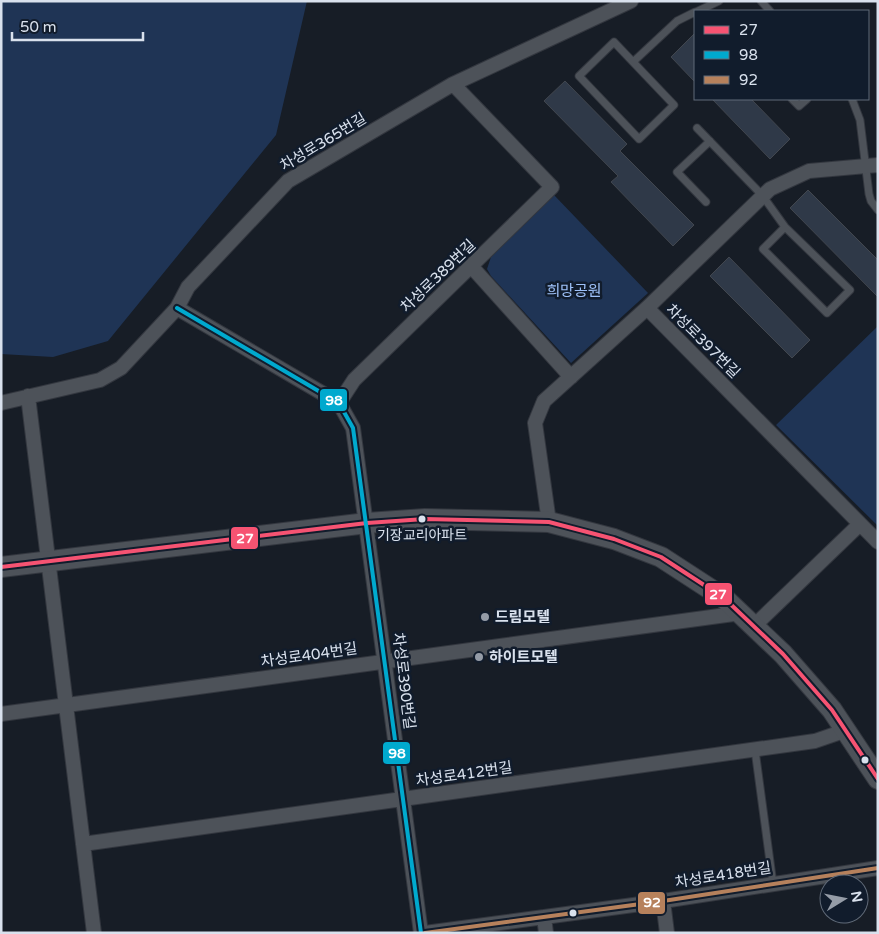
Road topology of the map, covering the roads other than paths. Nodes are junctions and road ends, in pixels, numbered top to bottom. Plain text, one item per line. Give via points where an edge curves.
1 (631, 1) edge
2 (719, 1) edge
3 (700, 10) edge
4 (694, 13) edge
5 (633, 62) junction
6 (453, 84) junction
7 (793, 100) edge
8 (806, 100) edge
9 (852, 100) edge
10 (697, 128) dead end
11 (710, 142) junction
12 (872, 166) edge
13 (762, 195) junction
14 (706, 202) dead end
15 (878, 210) edge
16 (785, 227) junction
17 (471, 266) junction
18 (177, 308) junction
19 (647, 308) junction
20 (571, 377) junction
21 (28, 396) junction
22 (1, 403) edge
23 (339, 403) junction
24 (549, 522) junction
25 (367, 523) junction
26 (860, 524) junction
27 (878, 542) edge
28 (49, 560) junction
29 (1, 567) edge
30 (748, 619) junction
31 (385, 661) junction
32 (66, 705) junction
33 (1, 714) edge
34 (847, 730) junction
35 (755, 750) junction
36 (878, 779) edge
37 (403, 799) junction
38 (83, 844) junction
39 (878, 868) edge
40 (773, 884) junction
41 (663, 901) junction
42 (544, 917) junction
43 (94, 933) edge
44 (421, 933) edge
45 (425, 933) edge
46 (546, 933) edge
47 (667, 933) edge

1 - 6 street, 차성로365번길
2 - 3 lane
4 - 5 lane via 677,21
5 - 5 lane via 614,42 579,76 639,139 674,105
6 - 17 street, 차성로389번길 via 552,187
6 - 18 street, 차성로365번길 via 288,181 188,287
7 - 8 lane via 799,106
9 - 12 lane
10 - 11 lane
11 - 13 lane
11 - 14 lane via 677,172
12 - 13 street via 809,171
12 - 15 lane via 871,201
13 - 16 lane
13 - 19 street
16 - 16 lane via 763,249 827,313 850,290
17 - 20 street
17 - 23 street, 차성로389번길 via 354,380
18 - 21 street, 차성로365번길 via 112,374 100,380
18 - 23 street
19 - 20 street, 차성로397번길
19 - 26 street, 차성로397번길
20 - 24 street, 차성로397번길 via 544,401 534,423
21 - 22 street, 차성로365번길
21 - 28 street
23 - 25 street via 353,428
24 - 25 main road via 425,519
24 - 30 main road via 614,539 661,558 708,586
25 - 28 main road
25 - 31 street, 차성로390번길
26 - 27 street, 차성로397번길
26 - 30 street
28 - 29 main road
28 - 32 street
30 - 31 street, 차성로404번길
30 - 34 main road via 816,689
31 - 32 street, 차성로404번길
31 - 37 street, 차성로390번길
32 - 33 street, 차성로404번길
32 - 38 street
34 - 35 street, 차성로412번길 via 815,741
34 - 36 main road
35 - 37 street, 차성로412번길
35 - 40 lane
37 - 38 street, 차성로412번길
37 - 44 street, 차성로390번길
38 - 43 street
39 - 40 street, 차성로418번길
40 - 41 street, 차성로418번길
41 - 42 street, 차성로418번길
41 - 47 street
42 - 45 street, 차성로418번길
42 - 46 street

